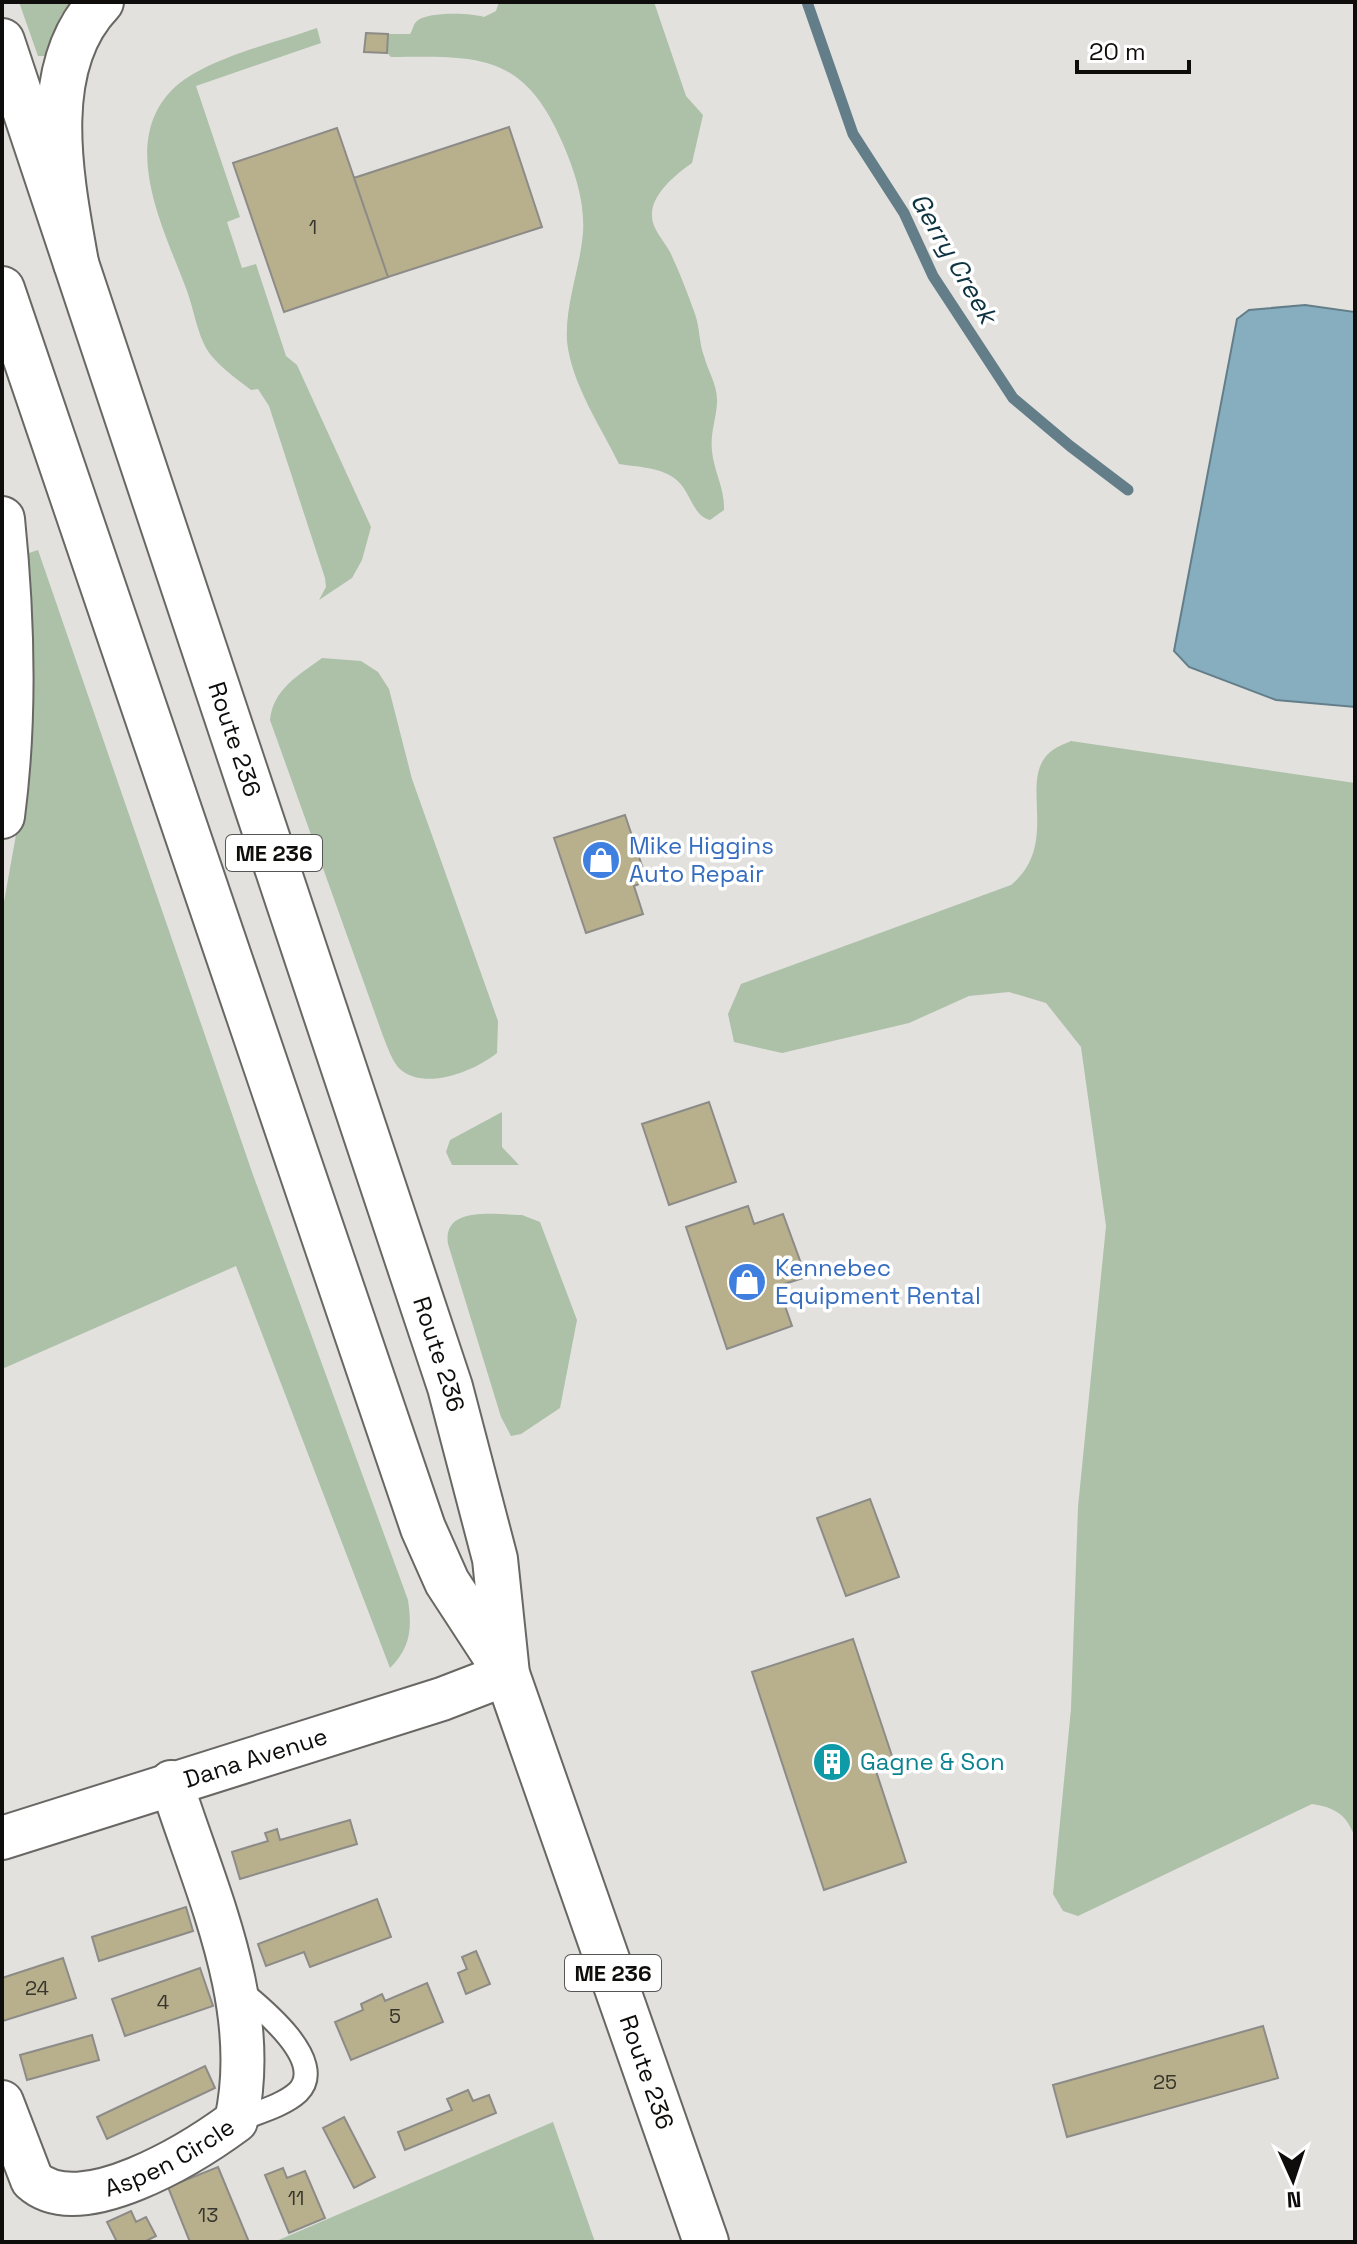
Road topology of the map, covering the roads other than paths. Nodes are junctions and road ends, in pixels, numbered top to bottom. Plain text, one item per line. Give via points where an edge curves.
1 (101, 2) edge
2 (2, 41) edge
3 (76, 263) junction
4 (2, 289) edge
5 (2, 519) edge
6 (2, 816) edge
7 (507, 1674) junction
8 (171, 1782) junction
9 (2, 1838) edge
10 (236, 1987) junction
11 (2, 2102) edge
12 (236, 2121) junction
13 (706, 2242) edge

1 - 3 main road via 73,50 62,85 64,195
2 - 3 main road, Route 236 / ME 236
3 - 7 main road, Route 236 / ME 236 via 450,1387 495,1559
4 - 7 main road, Route 236 / ME 236 via 423,1528 447,1582
5 - 6 main road via 10,640 9,766
7 - 8 street, Dana Avenue
7 - 13 main road, Route 236 / ME 236
8 - 9 street, Dana Avenue
8 - 10 street, Aspen Circle
10 - 12 street, Aspen Circle via 241,2025
10 - 12 lane via 289,2035 305,2071 304,2085 296,2094
11 - 12 street, Aspen Circle via 32,2180 68,2193 133,2180

